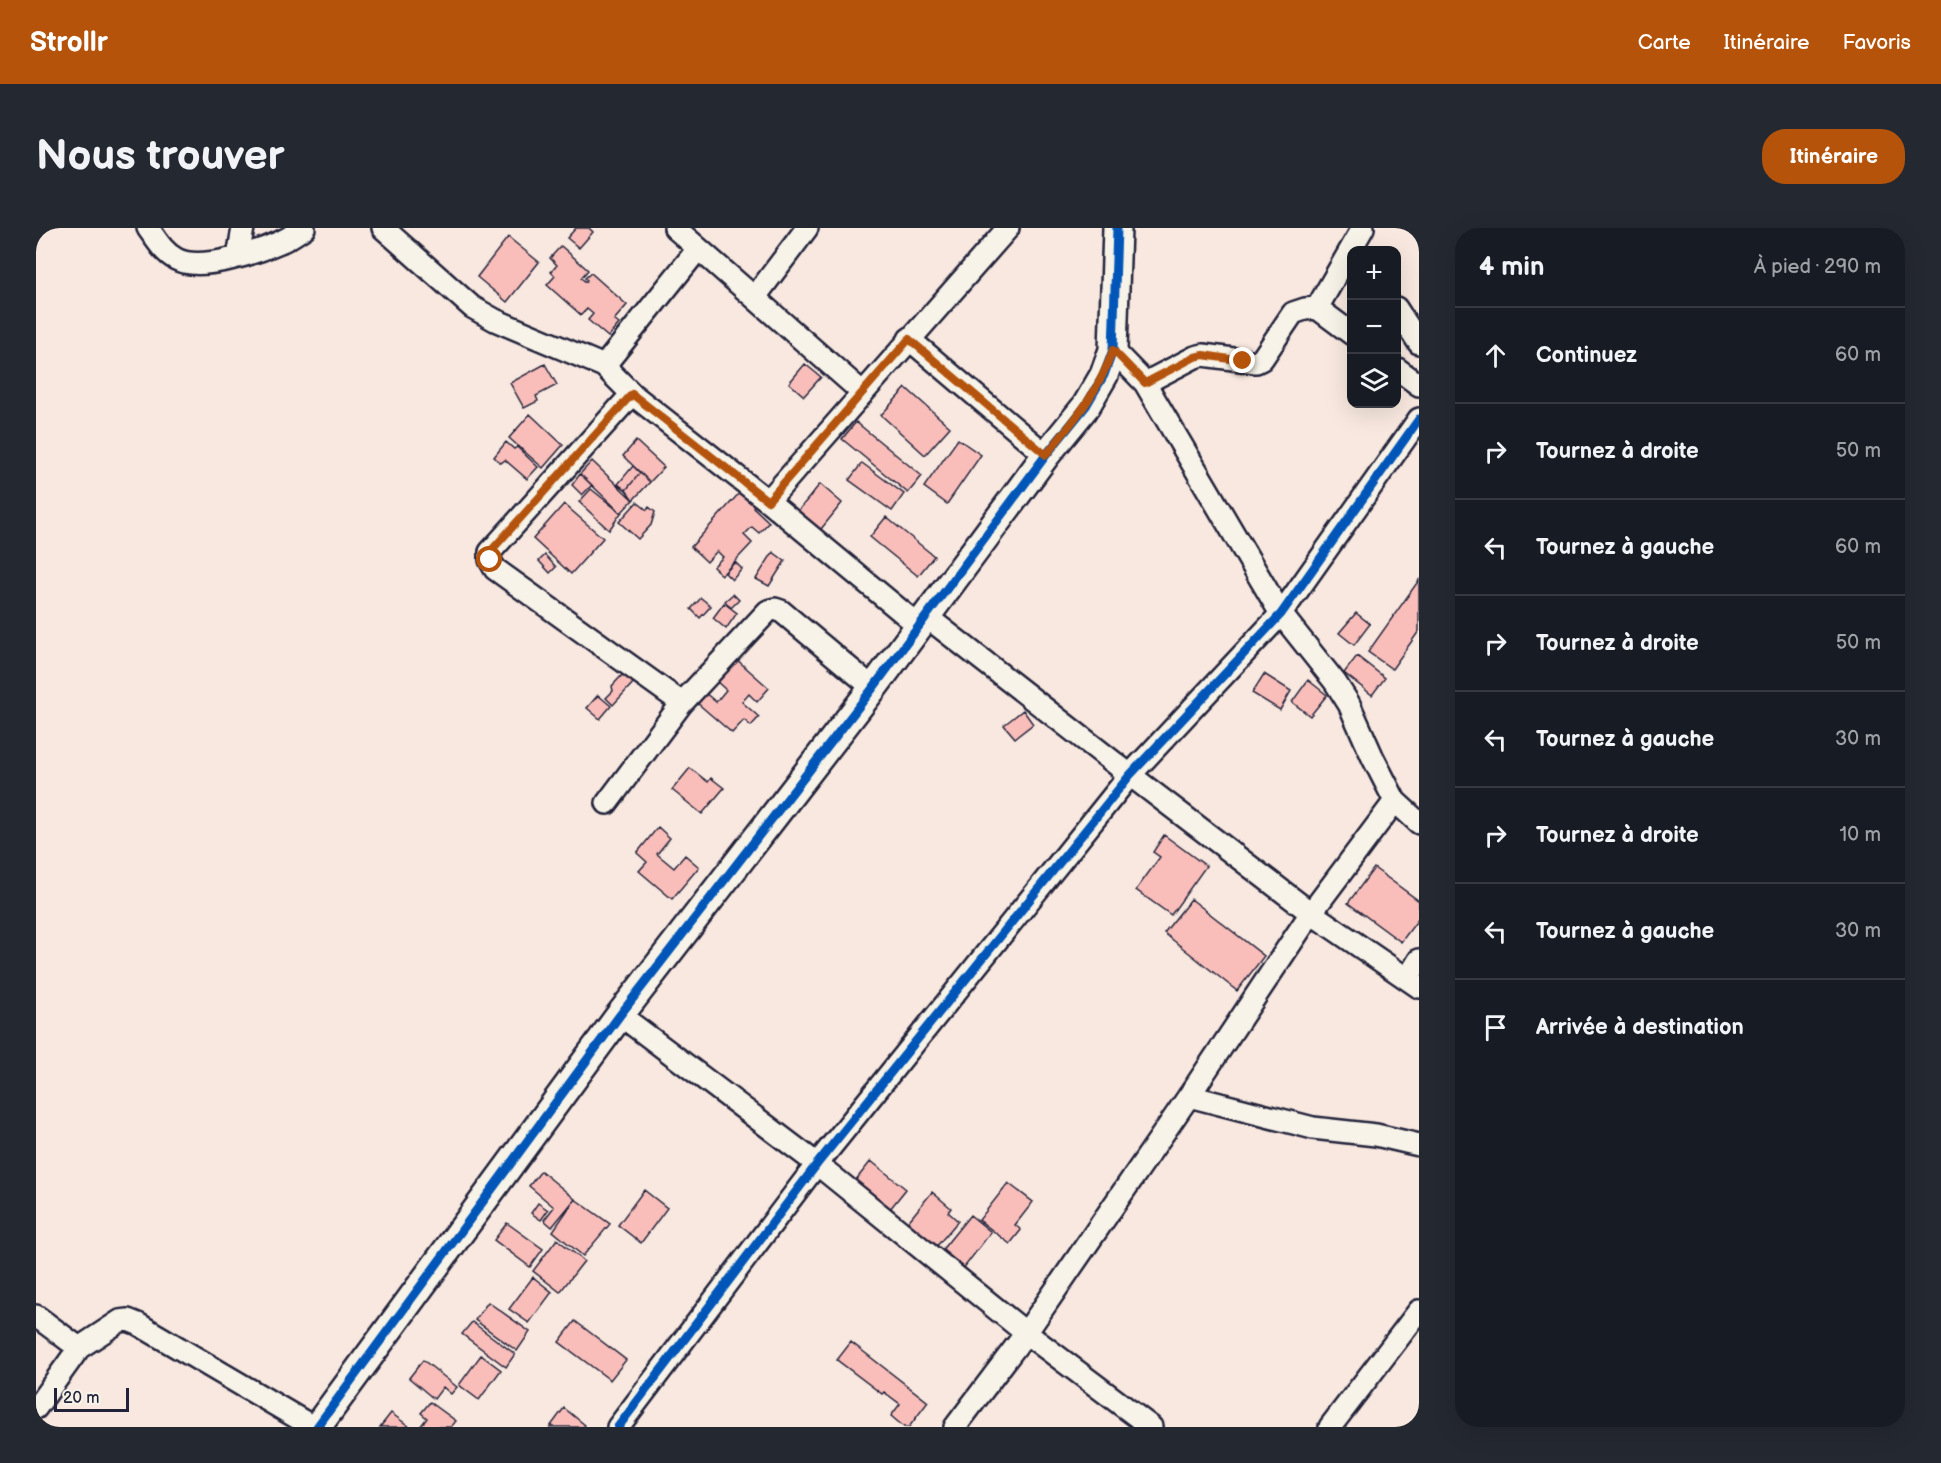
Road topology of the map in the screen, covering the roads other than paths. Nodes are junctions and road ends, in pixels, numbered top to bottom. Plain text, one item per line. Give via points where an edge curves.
1 (148, 228) edge
2 (243, 228) edge
3 (304, 228) edge
4 (384, 228) edge
5 (675, 228) edge
6 (807, 228) edge
7 (1008, 228) edge
8 (1114, 231) edge
9 (1356, 237) edge
10 (698, 249) junction
11 (238, 257) junction
12 (755, 297) junction
13 (1317, 308) junction
14 (1401, 316) edge
15 (1347, 330) edge
16 (909, 339) junction
17 (1419, 343) edge
18 (1113, 350) junction
19 (604, 366) junction
20 (1401, 372) edge
21 (1145, 383) junction
22 (1419, 385) edge
23 (863, 393) junction
24 (632, 394) junction
25 (1419, 419) edge
26 (1046, 455) junction
27 (768, 501) junction
28 (1281, 614) junction
29 (923, 622) junction
30 (873, 688) junction
31 (682, 703) junction
32 (1130, 775) junction
33 (1395, 801) junction
34 (607, 803) dead end
35 (1419, 823) edge
36 (1311, 913) junction
37 (1415, 975) edge
38 (620, 1016) junction
39 (1189, 1096) junction
40 (1419, 1145) edge
41 (817, 1164) junction
42 (1419, 1311) edge
43 (36, 1316) edge
44 (1026, 1333) junction
45 (79, 1347) junction
46 (36, 1408) edge
47 (315, 1427) edge
48 (618, 1427) edge
49 (955, 1427) edge
50 (1151, 1427) edge
51 (1330, 1427) edge

1 - 11 street via 163,249 177,259 195,264
2 - 11 street
3 - 11 street via 280,242
4 - 19 street via 472,307
5 - 10 street
6 - 12 street
7 - 16 street
8 - 18 street
9 - 13 street
10 - 12 street
10 - 19 street
12 - 23 street
13 - 15 street
13 - 21 street via 1293,313 1256,362 1203,355
14 - 17 street
16 - 23 street
16 - 26 street
18 - 21 street
18 - 26 street via 1086,406
19 - 24 street
20 - 22 street
21 - 28 street
23 - 27 street
24 - 27 street
24 - 31 street via 490,552 490,560 495,569
25 - 28 street
26 - 29 street
27 - 29 street
28 - 32 street
28 - 33 street via 1349,704
29 - 30 street
29 - 32 street
30 - 31 street via 775,609 768,611
30 - 38 street
31 - 34 street
32 - 36 street
32 - 41 street
33 - 35 street
33 - 36 street
36 - 37 street
36 - 39 street
38 - 41 street
38 - 47 street
39 - 40 street via 1313,1128 1376,1135
39 - 44 street
41 - 44 street
41 - 48 street
42 - 51 street
43 - 45 street
44 - 49 street
44 - 50 street
45 - 46 street
45 - 47 street via 128,1320

